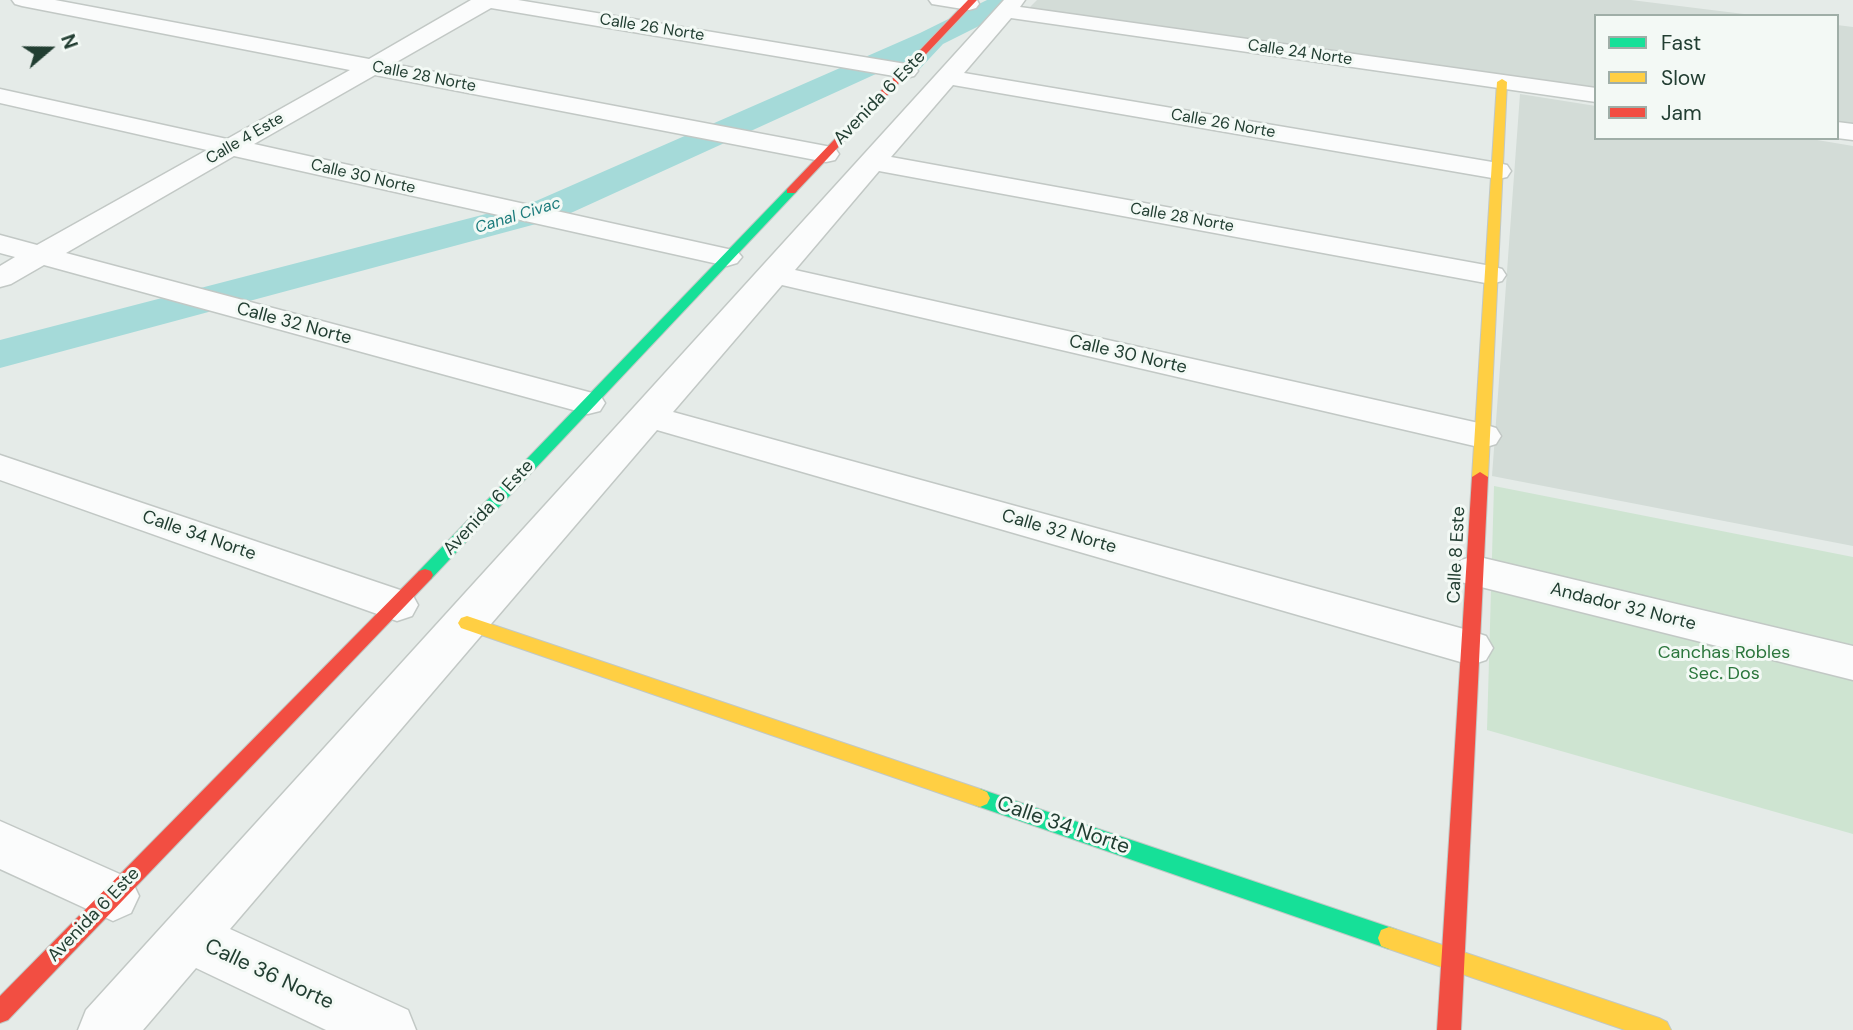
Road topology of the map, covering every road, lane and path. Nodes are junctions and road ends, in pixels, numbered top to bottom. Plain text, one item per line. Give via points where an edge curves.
1 (22, 0) edge
2 (486, 0) edge
3 (939, 0) edge
4 (991, 4) edge
5 (0, 8) edge
6 (371, 67) junction
7 (906, 71) junction
8 (948, 77) junction
9 (1502, 82) junction
10 (1594, 95) edge
11 (0, 96) edge
12 (230, 147) junction
13 (826, 154) junction
14 (873, 162) junction
15 (1498, 170) junction
16 (790, 193) junction
17 (840, 199) junction
18 (0, 244) edge
19 (41, 255) junction
20 (727, 257) junction
21 (774, 274) junction
22 (1491, 275) junction
23 (0, 278) edge
24 (588, 403) junction
25 (648, 416) junction
26 (1483, 436) junction
27 (0, 467) edge
28 (1475, 571) junction
29 (397, 605) junction
30 (467, 623) junction
31 (1471, 648) junction
32 (1853, 663) edge
33 (0, 844) edge
34 (113, 896) junction
35 (188, 937) junction
36 (1453, 960) junction
37 (0, 1012) edge
38 (106, 1030) edge
39 (388, 1030) edge
40 (1449, 1030) edge
41 (1659, 1030) edge

1 - 5 street
1 - 6 street, Calle 28 Norte
2 - 6 street, Calle 4 Este
2 - 7 street, Calle 26 Norte
3 - 4 street, Calle 24 Norte
4 - 7 street, Avenida 6 Este
4 - 8 street, Avenida 6 Este
4 - 9 street, Calle 24 Norte
6 - 12 street, Calle 4 Este
6 - 13 street, Calle 28 Norte
7 - 13 street, Avenida 6 Este
8 - 14 street, Avenida 6 Este
8 - 15 street, Calle 26 Norte
9 - 10 street, Calle 24 Norte
9 - 15 street, Calle 8 Este
11 - 12 street, Calle 30 Norte
12 - 19 street, Calle 4 Este
12 - 20 street, Calle 30 Norte
13 - 16 street, Avenida 6 Este
14 - 17 street, Avenida 6 Este
14 - 22 street, Calle 28 Norte
15 - 22 street, Calle 8 Este
16 - 17 street
16 - 20 street, Avenida 6 Este
17 - 21 street, Avenida 6 Este
18 - 19 street, Calle 32 Norte
19 - 23 street, Calle 4 Este
19 - 24 street, Calle 32 Norte
20 - 24 street, Avenida 6 Este
21 - 25 street, Avenida 6 Este
21 - 26 street, Calle 30 Norte
22 - 26 street, Calle 8 Este
24 - 29 street, Avenida 6 Este
25 - 30 street, Avenida 6 Este
25 - 31 street, Calle 32 Norte
26 - 28 street, Calle 8 Este
27 - 29 street, Calle 34 Norte
28 - 31 street, Calle 8 Este
28 - 32 street, Andador 32 Norte
29 - 34 street, Avenida 6 Este
30 - 35 street, Avenida 6 Este
30 - 36 street, Calle 34 Norte
31 - 36 street, Calle 8 Este
33 - 34 street
34 - 37 street, Avenida 6 Este
35 - 38 street, Avenida 6 Este
35 - 39 street, Calle 36 Norte
36 - 40 street, Calle 8 Este
36 - 41 street, Calle 34 Norte

